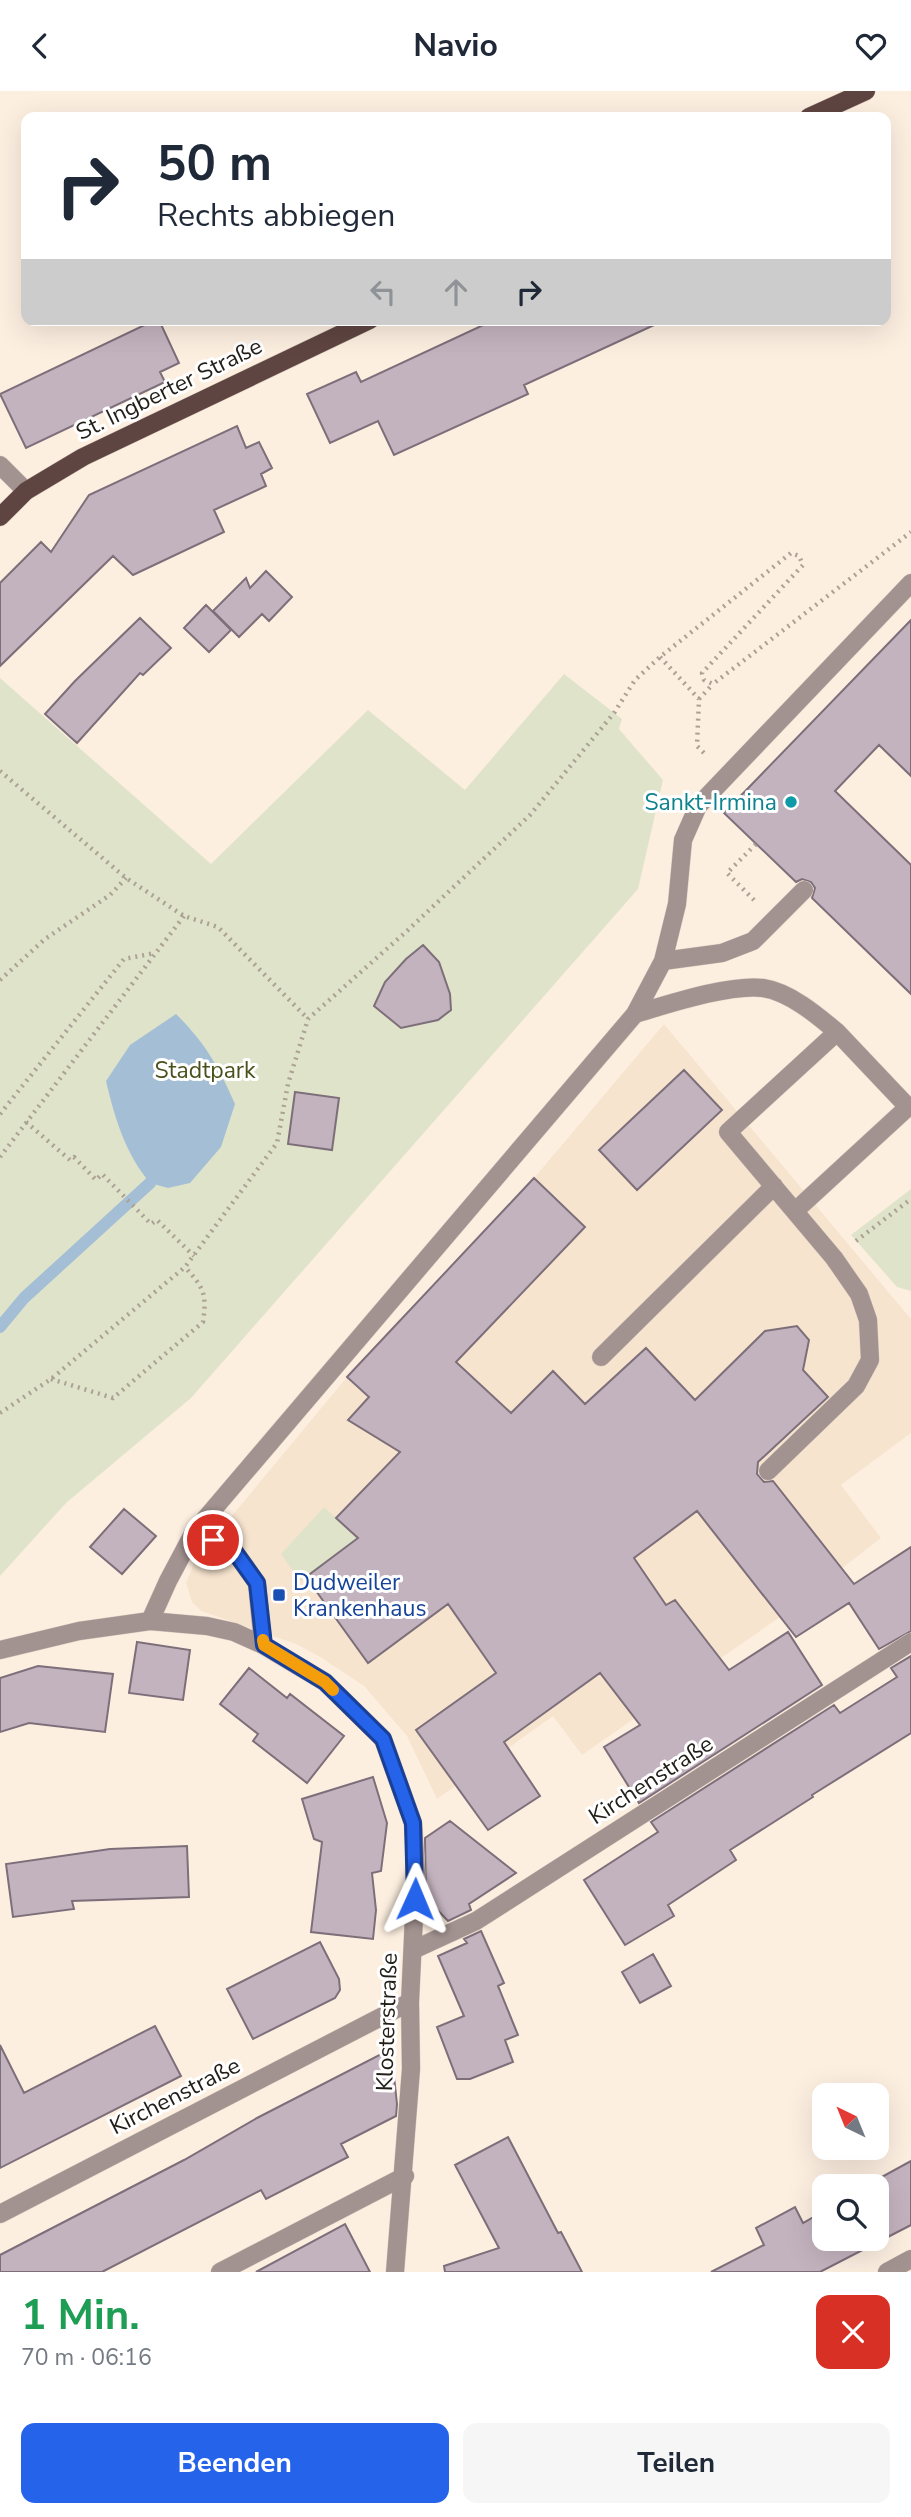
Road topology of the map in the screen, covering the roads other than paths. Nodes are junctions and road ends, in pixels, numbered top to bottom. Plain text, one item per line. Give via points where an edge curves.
1 (866, 91) edge
2 (820, 112) edge
3 (357, 326) edge
4 (0, 465) edge
5 (26, 491) junction
6 (0, 517) edge
7 (911, 583) edge
8 (804, 890) dead end
9 (663, 961) junction
10 (635, 1014) junction
11 (838, 1032) junction
12 (909, 1109) edge
13 (774, 1186) junction
14 (795, 1211) junction
15 (601, 1357) dead end
16 (768, 1471) dead end
17 (194, 1532) junction
18 (150, 1621) junction
19 (911, 1642) edge
20 (264, 1645) junction
21 (0, 1650) edge
22 (413, 1949) junction
23 (410, 2002) junction
24 (405, 2176) junction
25 (0, 2214) edge
26 (911, 2259) edge
27 (220, 2272) edge
28 (395, 2272) edge
29 (887, 2272) edge

1 - 2 main road
3 - 5 main road, St. Ingberter Straße via 82,457
4 - 5 street
5 - 6 main road, St. Ingberter Straße
7 - 9 street via 698,806 683,840 677,904
8 - 9 street via 753,941 722,953
9 - 10 street
10 - 11 street via 726,991 764,988 803,1004
10 - 17 street
11 - 12 street
11 - 13 street via 728,1132
12 - 14 street
13 - 14 street
13 - 15 street
14 - 16 street via 859,1294 868,1320 870,1360 856,1386
17 - 18 street
17 - 20 street via 232,1548 257,1583
18 - 20 street, Klosterstraße via 207,1626
18 - 21 street, Klosterstraße via 79,1631
19 - 22 street, Kirchenstraße via 476,1921
20 - 22 street, Klosterstraße via 325,1682 383,1739 413,1823
22 - 23 street, Klosterstraße
23 - 24 street, Klosterstraße
23 - 25 street, Kirchenstraße
24 - 27 street
24 - 28 street, Klosterstraße
26 - 29 street

